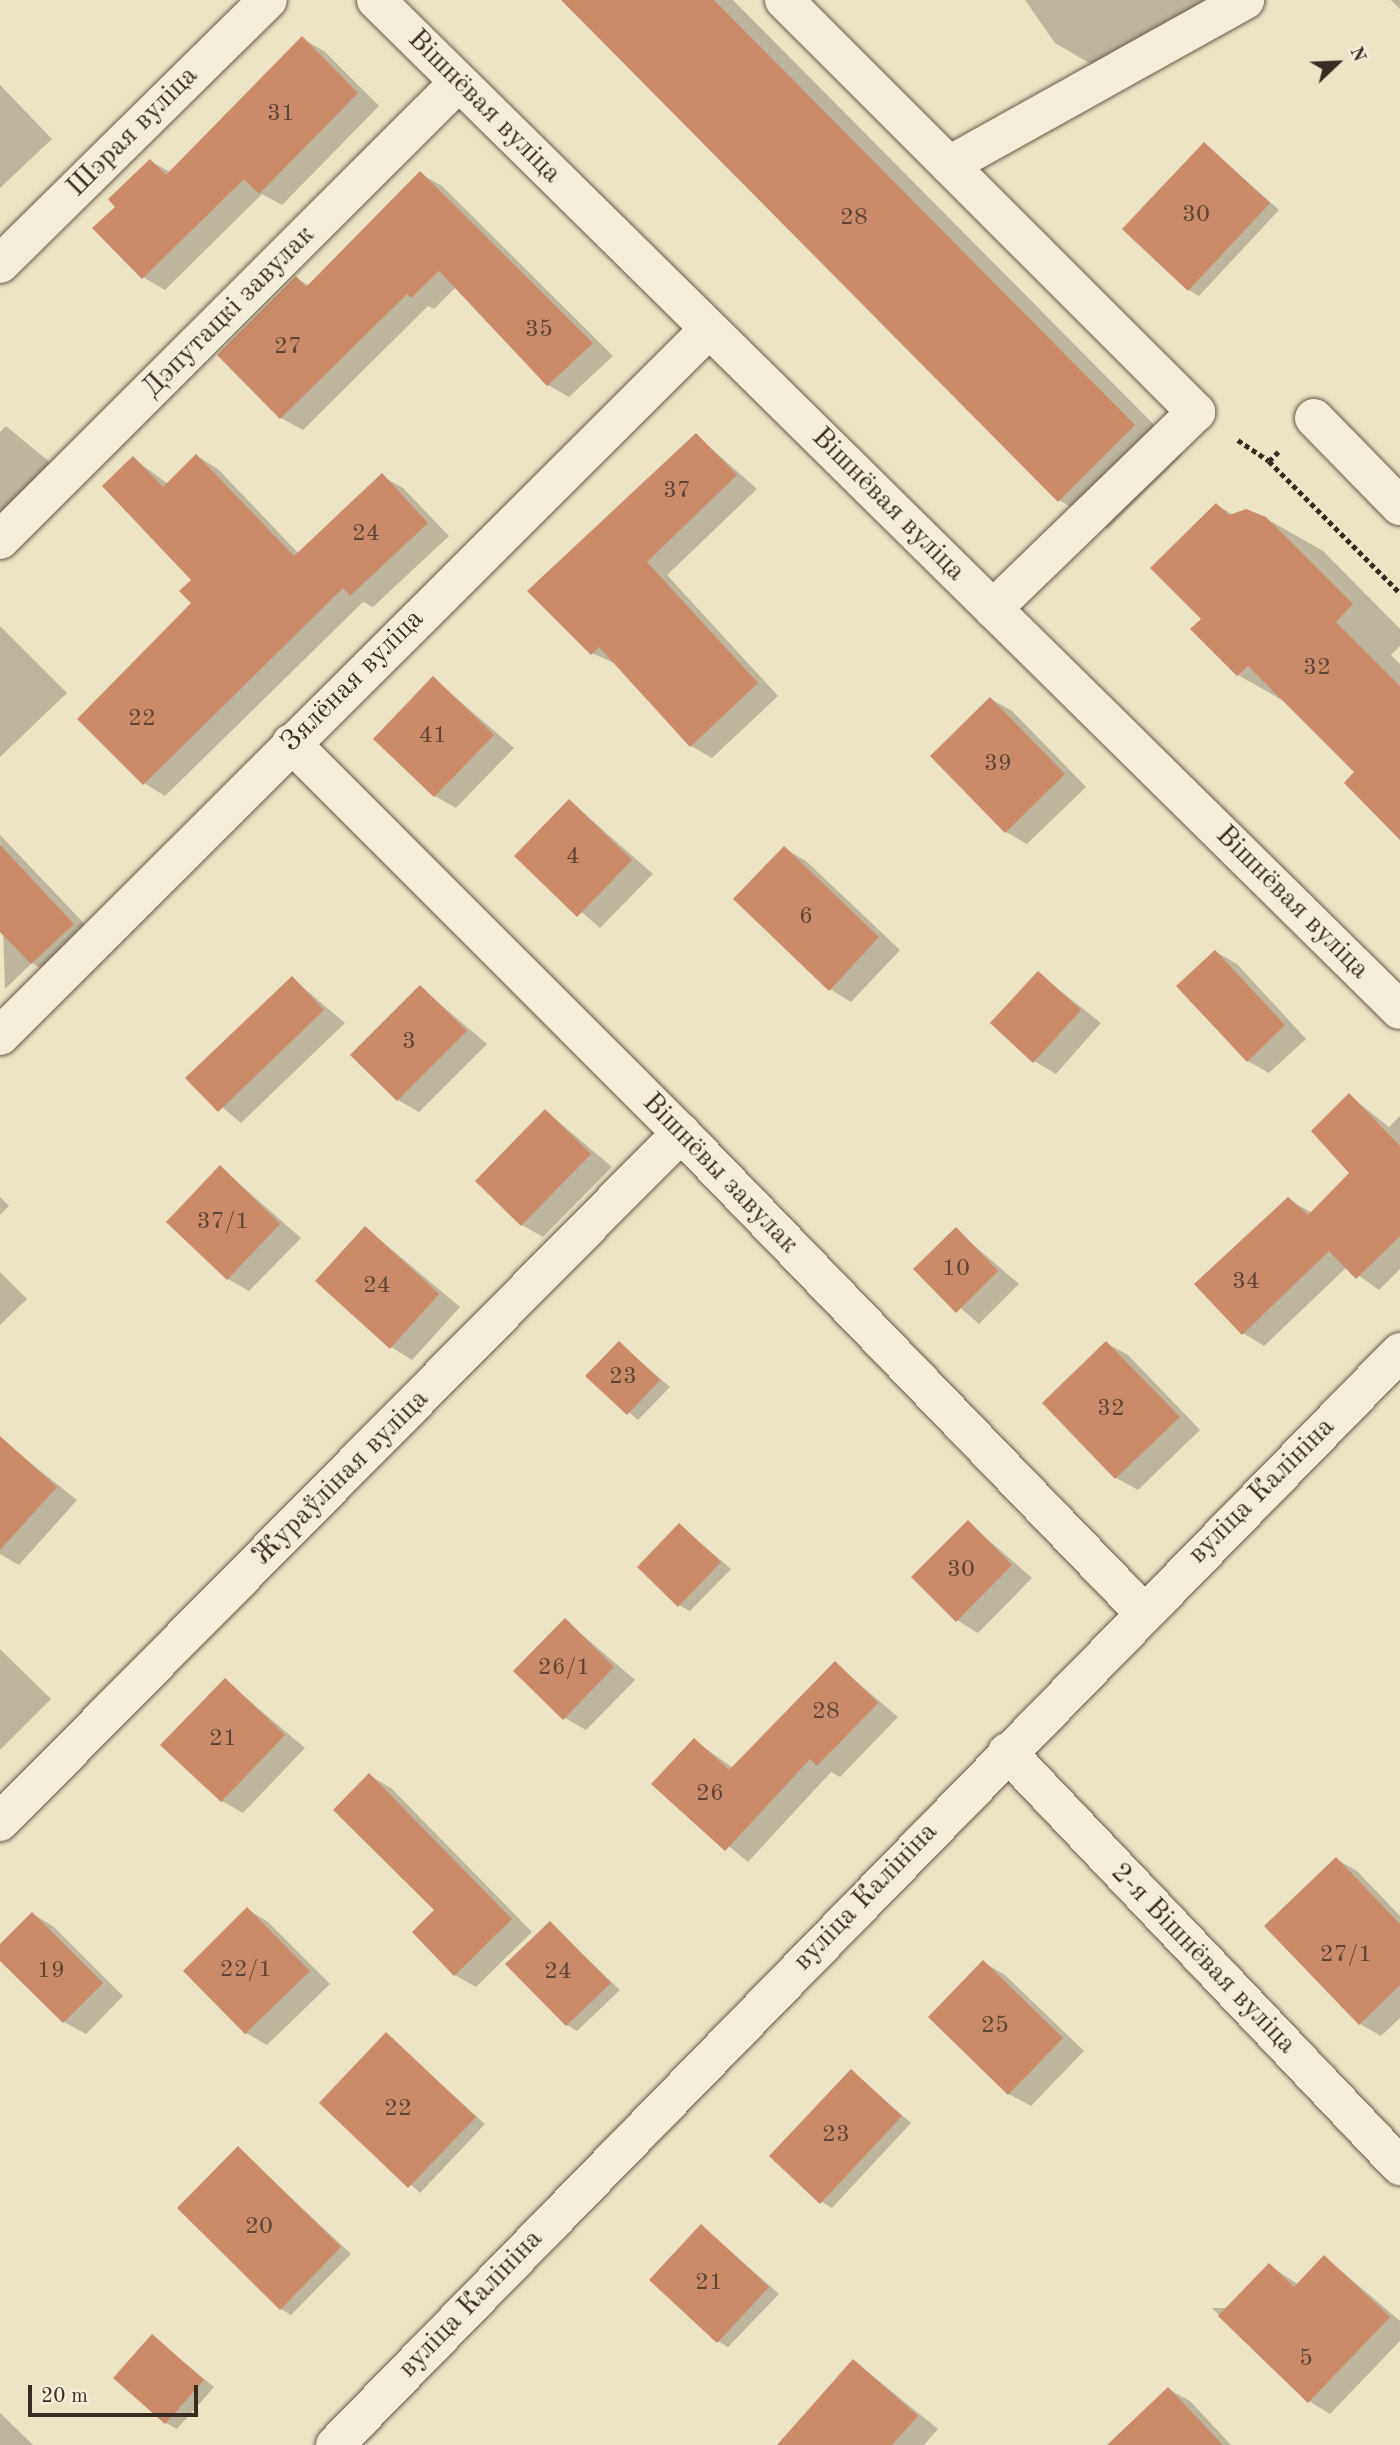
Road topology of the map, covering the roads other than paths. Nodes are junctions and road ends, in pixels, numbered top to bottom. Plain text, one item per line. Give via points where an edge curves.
1 (268, 0) edge
2 (376, 0) edge
3 (784, 0) edge
4 (1238, 2) edge
5 (458, 83) junction
6 (949, 165) junction
7 (0, 264) edge
8 (709, 329) junction
9 (1314, 418) road end
10 (1400, 506) edge
11 (0, 540) edge
12 (993, 609) junction
13 (291, 743) junction
14 (1400, 1010) edge
15 (0, 1036) edge
16 (681, 1133) junction
17 (1400, 1352) edge
18 (1143, 1612) junction
19 (1007, 1752) junction
20 (0, 1822) edge
21 (1400, 2166) edge
22 (335, 2445) edge

1 - 7 street, Шэрая вуліца
2 - 5 street, Вішнёвая вуліца
3 - 6 street
4 - 6 street
5 - 8 street, Вішнёвая вуліца
5 - 11 street, Дэпутацкі завулак
6 - 12 street via 1196,412
8 - 12 street, Вішнёвая вуліца
8 - 13 street, Зялёная вуліца
9 - 10 street
12 - 14 street, Вішнёвая вуліца
13 - 15 street, Зялёная вуліца
13 - 16 street, Вішнёвы завулак
16 - 18 street, Вішнёвы завулак
16 - 20 street, Жураўліная вуліца
17 - 18 street, вуліца Калініна
18 - 19 street, вуліца Калініна
19 - 21 street, 2-я Вішнёвая вуліца
19 - 22 street, вуліца Калініна

